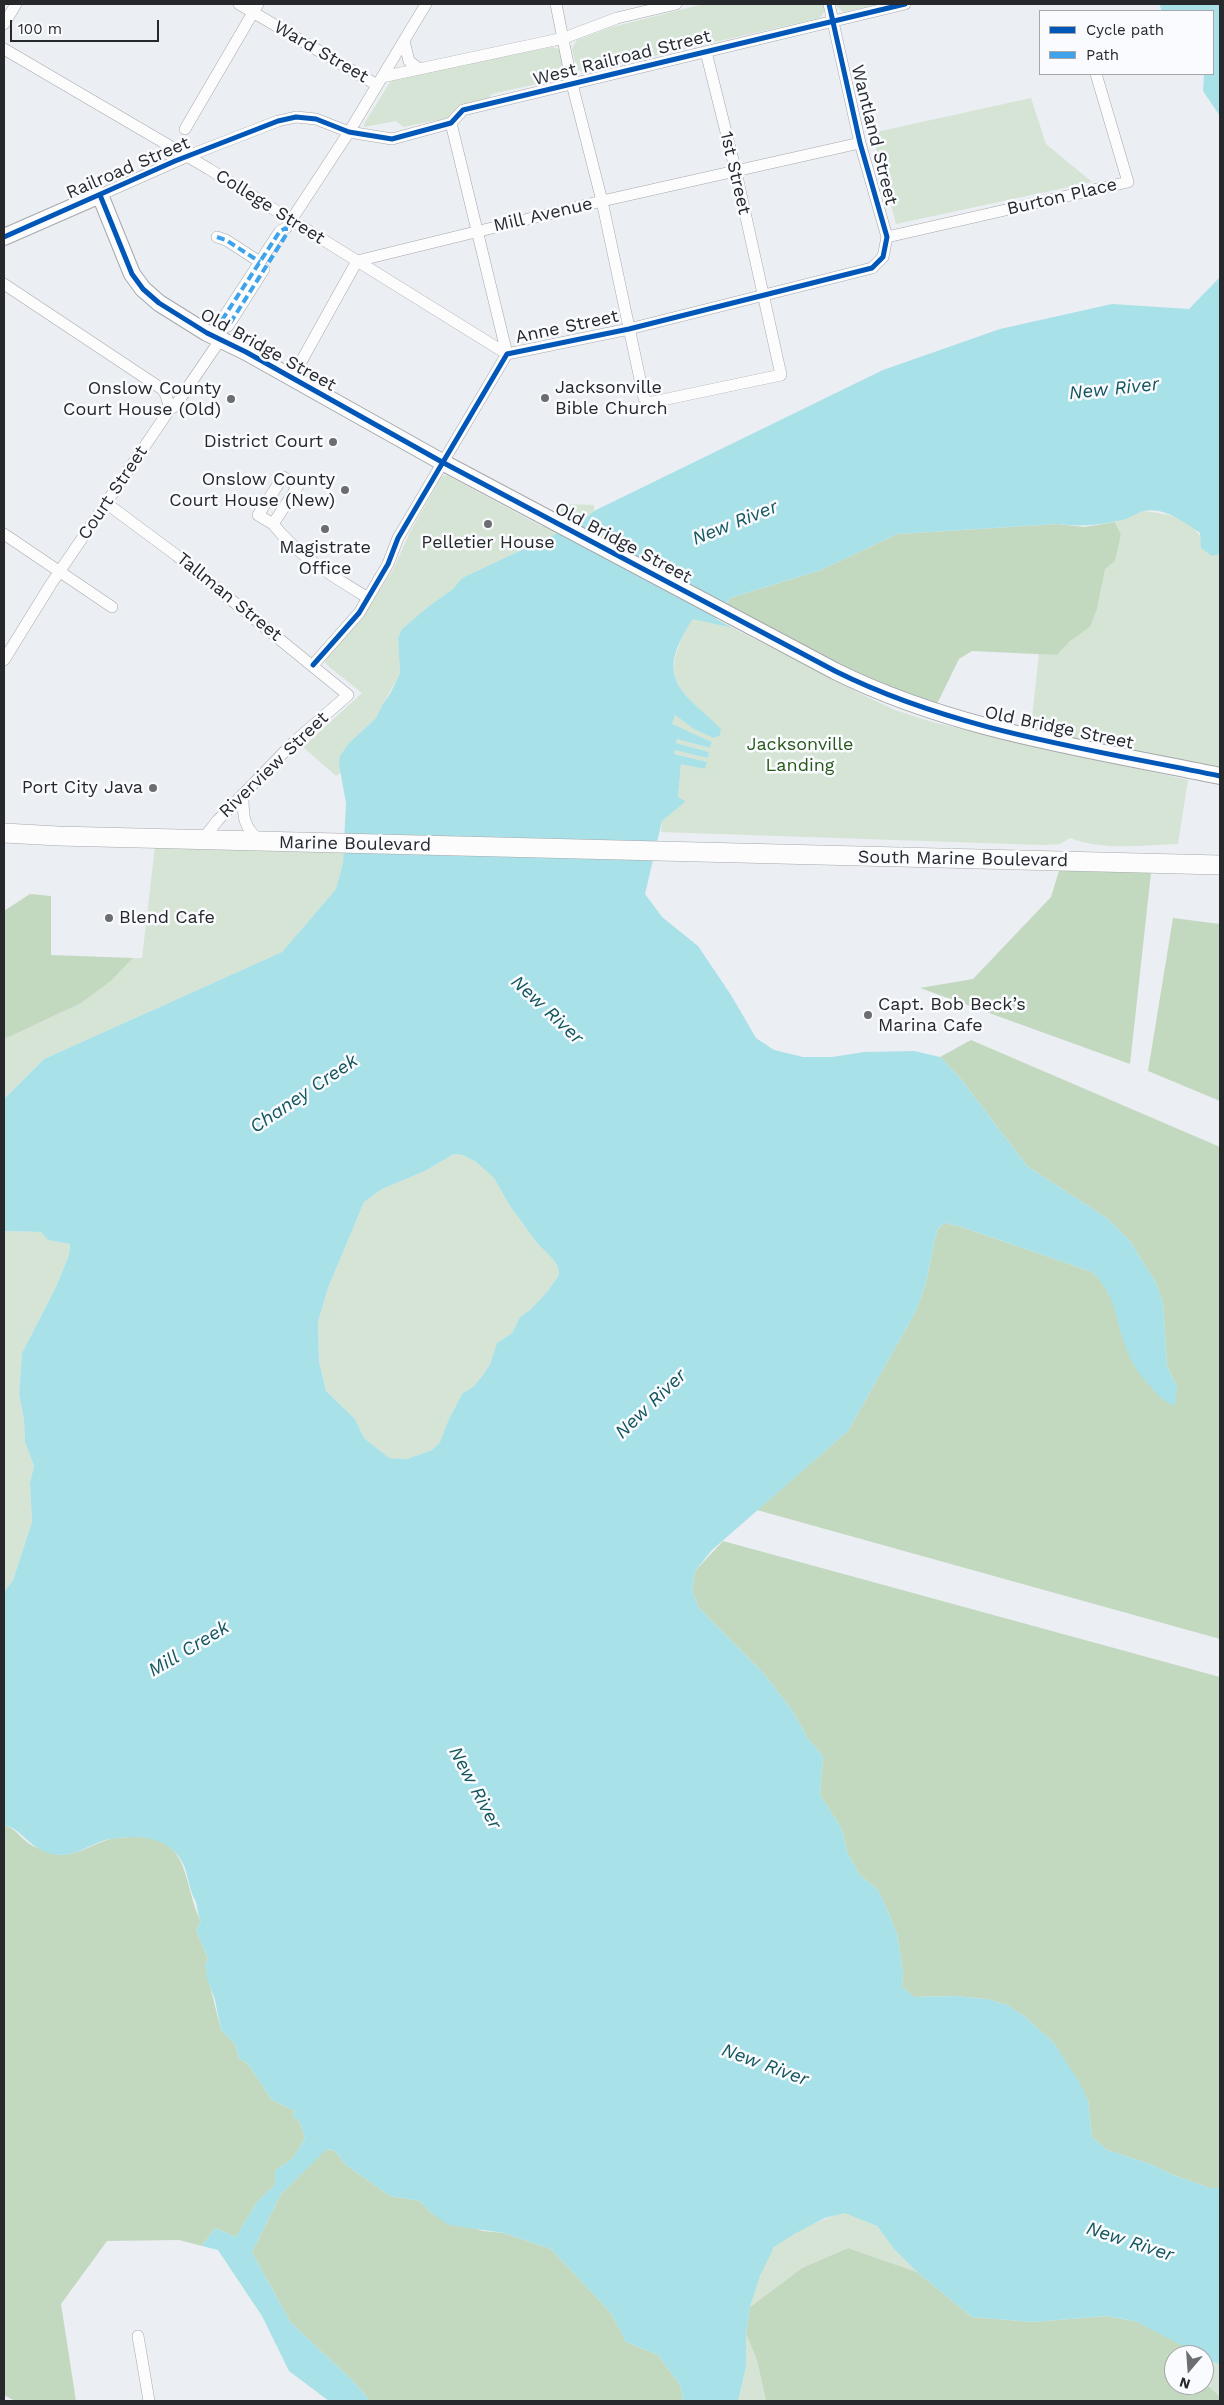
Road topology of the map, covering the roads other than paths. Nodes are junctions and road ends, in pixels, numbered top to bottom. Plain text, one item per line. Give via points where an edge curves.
1 (16, 4) edge
2 (239, 4) edge
3 (426, 4) edge
4 (556, 4) edge
5 (676, 4) edge
6 (829, 4) edge
7 (906, 4) edge
8 (255, 8) edge
9 (832, 21) junction
10 (4, 24) edge
11 (564, 38) junction
12 (404, 41) junction
13 (4, 49) edge
14 (706, 52) junction
15 (419, 69) junction
16 (1096, 75) edge
17 (380, 81) junction
18 (572, 84) junction
19 (451, 123) junction
20 (185, 129) dead end
21 (349, 132) junction
22 (860, 143) junction
23 (188, 156) junction
24 (736, 172) junction
25 (100, 194) junction
26 (602, 201) junction
27 (288, 224) junction
28 (478, 231) junction
29 (4, 237) edge
30 (217, 237) dead end
31 (887, 237) junction
32 (357, 261) junction
33 (260, 262) junction
34 (4, 284) edge
35 (762, 295) junction
36 (629, 329) junction
37 (220, 333) junction
38 (507, 354) junction
39 (292, 378) junction
40 (170, 409) junction
41 (442, 462) junction
42 (106, 503) junction
43 (274, 524) dead end
44 (4, 534) edge
45 (60, 570) junction
46 (368, 598) junction
47 (112, 607) dead end
48 (4, 660) edge
49 (314, 665) junction
50 (348, 695) joint
51 (1220, 776) edge
52 (243, 796) junction
53 (4, 833) edge
54 (203, 839) junction
55 (261, 841) junction
56 (707, 852) joint
57 (1220, 865) edge
58 (138, 2336) dead end
59 (149, 2401) edge

1 - 10 street
2 - 8 street, Ward Street
3 - 12 street, Court Street
4 - 11 street
5 - 11 street via 617,18
6 - 9 street, Wantland Street
7 - 9 street, West Railroad Street
8 - 17 street, Ward Street
8 - 20 street
9 - 14 street, West Railroad Street
9 - 22 street, Wantland Street
11 - 15 street
11 - 18 street
12 - 15 street via 409,60
12 - 17 street, Court Street
13 - 23 street, College Street
14 - 18 street, West Railroad Street
14 - 24 street, 1st Street
15 - 17 street
16 - 31 street, Burton Place via 1128,182
17 - 21 street, Court Street
18 - 19 street, West Railroad Street via 463,110
18 - 26 street
19 - 21 street, West Railroad Street via 392,139
19 - 28 street
21 - 23 street, Railroad Street via 316,119 296,116
21 - 27 street, Court Street
22 - 24 street, Mill Avenue
22 - 31 street, Wantland Street
23 - 25 street, Railroad Street
23 - 27 street, College Street
24 - 26 street, Mill Avenue
24 - 35 street, 1st Street
25 - 29 main road, Railroad Street
25 - 37 main road, Old Bridge Street via 132,274 143,289 159,303
26 - 28 street, Mill Avenue
26 - 36 street
27 - 32 street, College Street
27 - 33 street, Court Street
27 - 37 street, Court Street via 286,235 229,325
28 - 32 street, Mill Avenue
28 - 38 street
30 - 33 street
31 - 35 street, Anne Street via 883,257 872,268
32 - 38 street, College Street
32 - 39 street
33 - 37 street, Court Street via 222,320
34 - 40 street via 162,389
35 - 36 street, Anne Street
35 - 36 street, 1st Street via 780,375 648,403 644,398
36 - 38 street, Anne Street
37 - 39 main road, Old Bridge Street
37 - 40 street, Court Street via 215,348
38 - 41 street, Anne Street
39 - 41 main road, Old Bridge Street
40 - 42 street, Court Street
41 - 46 street, Anne Street
41 - 51 main road, Old Bridge Street via 878,692 964,722
42 - 45 street, Court Street
42 - 49 street, Tallman Street
43 - 46 street via 291,545
44 - 45 street
45 - 47 street
45 - 48 street, Court Street
46 - 49 street, Anne Street
49 - 50 street, Tallman Street
50 - 52 street, Riverview Street via 294,742
52 - 54 street, Riverview Street
52 - 55 street via 246,827
53 - 54 main road, Marine Boulevard
54 - 55 main road, Marine Boulevard
55 - 56 main road, Marine Boulevard
56 - 57 main road, South Marine Boulevard
58 - 59 street

